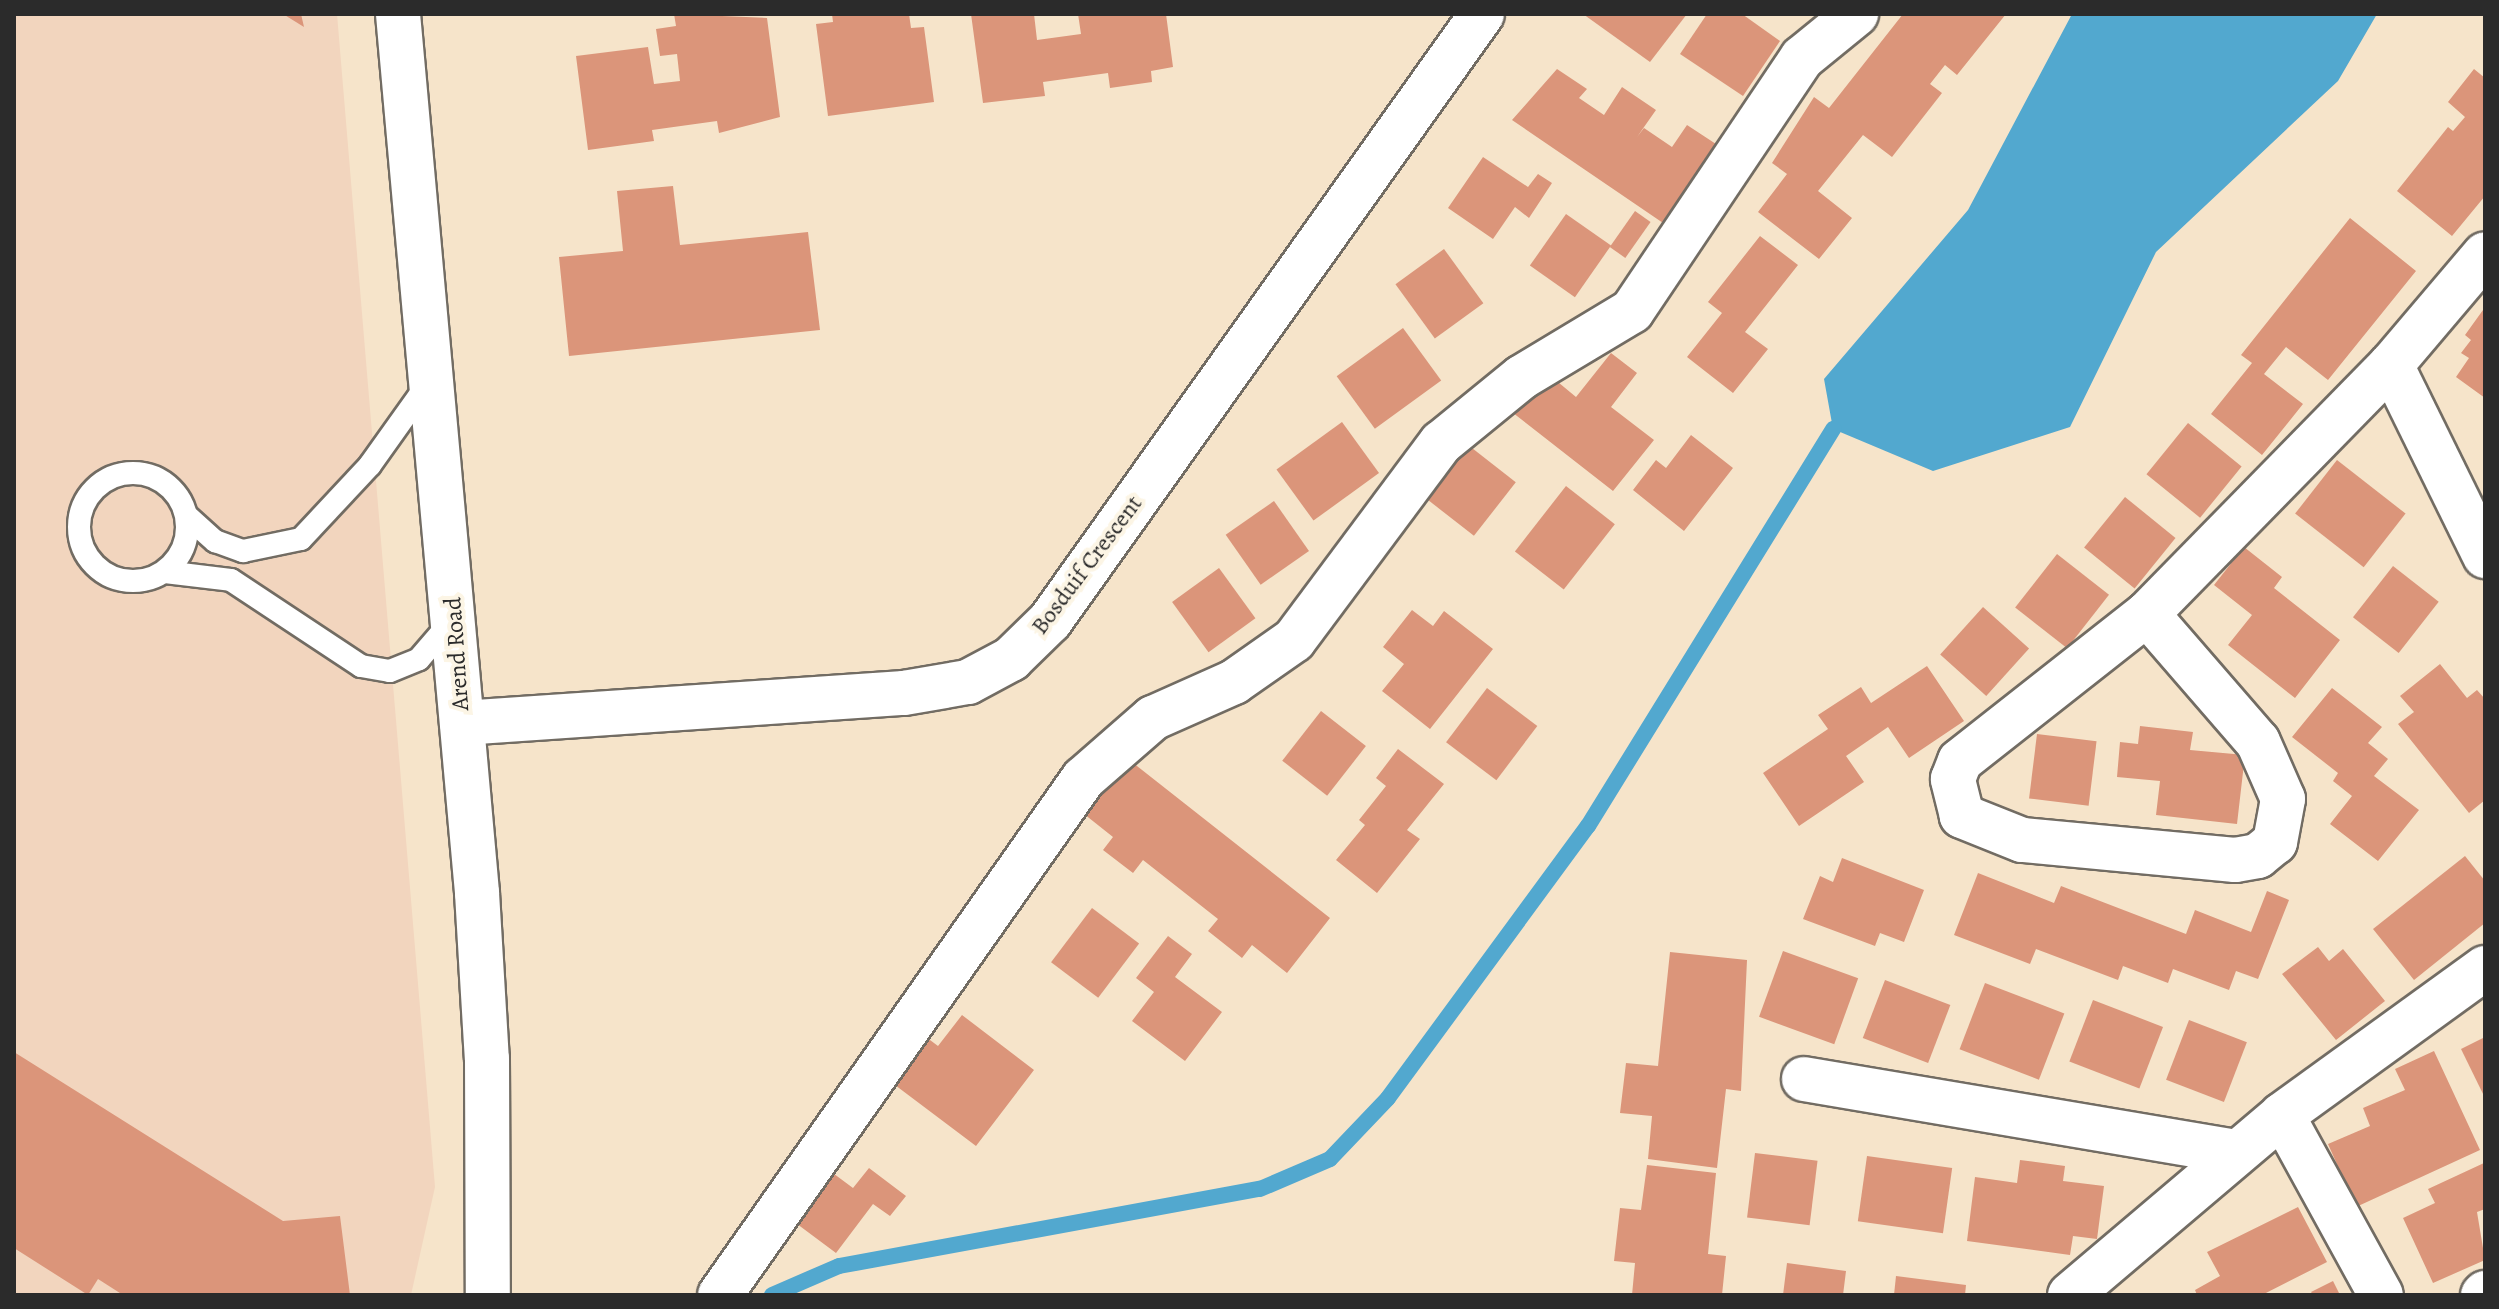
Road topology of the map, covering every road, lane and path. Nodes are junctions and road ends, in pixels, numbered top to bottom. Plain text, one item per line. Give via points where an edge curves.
1 (398, 14) edge
2 (1482, 14) edge
3 (1856, 14) edge
4 (2485, 254) edge
5 (2391, 365) junction
6 (432, 379) junction
7 (187, 516) junction
8 (2485, 556) edge
9 (165, 572) junction
10 (2147, 614) junction
11 (454, 616) junction
12 (462, 723) junction
13 (2485, 968) edge
14 (1804, 1079) dead end
15 (2282, 1115) junction
16 (2235, 1152) junction
17 (488, 1295) edge
18 (720, 1295) edge
19 (2070, 1295) edge
20 (2381, 1295) edge

1 - 6 street, Arend Road
2 - 12 street, Bosduif Crescent via 1050,621 1011,659 968,682 904,693
3 - 18 street via 1802,58 1632,311 1522,377 1441,443 1294,640 1234,682 1153,718 1083,779
4 - 5 street
5 - 8 street
5 - 10 street
6 - 7 lane via 370,465 301,539 243,551 215,541
6 - 11 street, Arend Road
7 - 9 lane via 179,556
7 - 9 lane via 178,496 142,474 102,483 87,498 80,539 104,573 145,581
9 - 11 lane via 195,570 231,580 361,666 390,671 419,659
10 - 10 street via 2258,742 2283,799 2275,842 2258,856 2235,860 2022,840 1962,816 1953,789 1960,761
11 - 12 street, Arend Road
12 - 17 street, Arend Road via 487,1059
13 - 15 street
14 - 16 street
15 - 16 street
15 - 20 street
16 - 19 street

